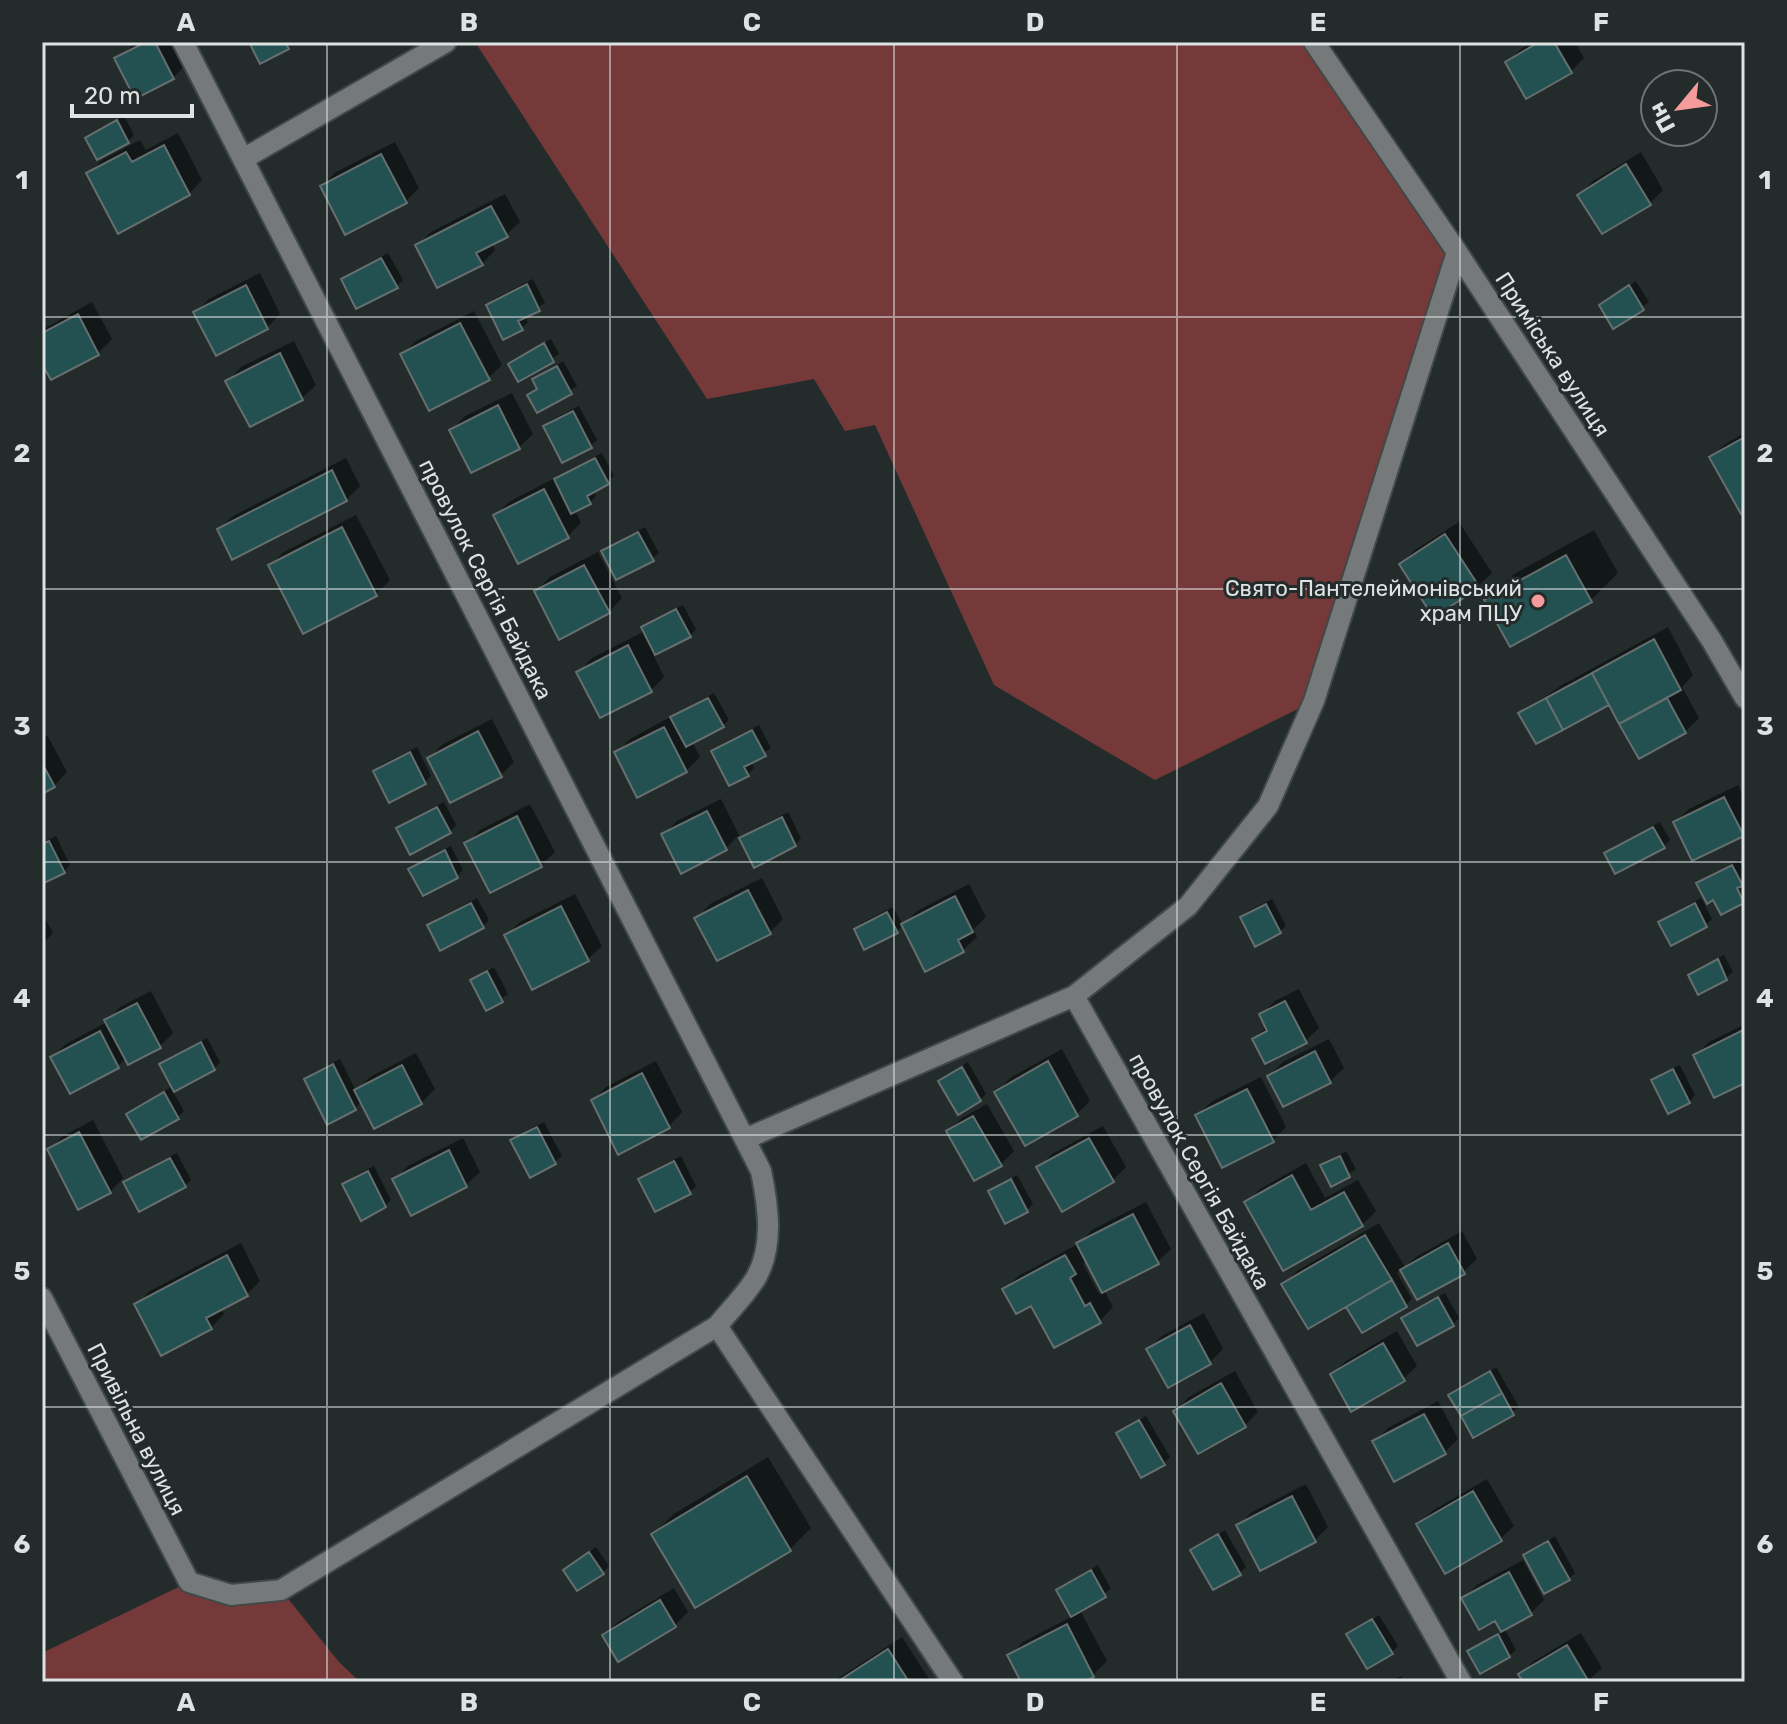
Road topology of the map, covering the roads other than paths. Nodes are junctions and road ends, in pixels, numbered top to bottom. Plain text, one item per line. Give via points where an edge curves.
1 (183, 42) edge
2 (446, 42) edge
3 (1314, 42) edge
4 (243, 159) junction
5 (1457, 252) junction
6 (1745, 698) edge
7 (1074, 996) junction
8 (745, 1139) junction
9 (42, 1298) edge
10 (717, 1326) junction
11 (953, 1682) edge
12 (1461, 1682) edge

1 - 4 street, провулок Сергія Байдака
2 - 4 street
3 - 5 street, Приміська вулиця
4 - 8 street, провулок Сергія Байдака
5 - 6 street, Приміська вулиця
5 - 7 street via 1314,701 1268,806 1188,906
7 - 8 street
7 - 12 street, провулок Сергія Байдака
8 - 10 street, провулок Сергія Байдака via 767,1197 767,1245 757,1276
9 - 10 street, Привільна вулиця via 189,1582 231,1595 281,1590
10 - 11 street

